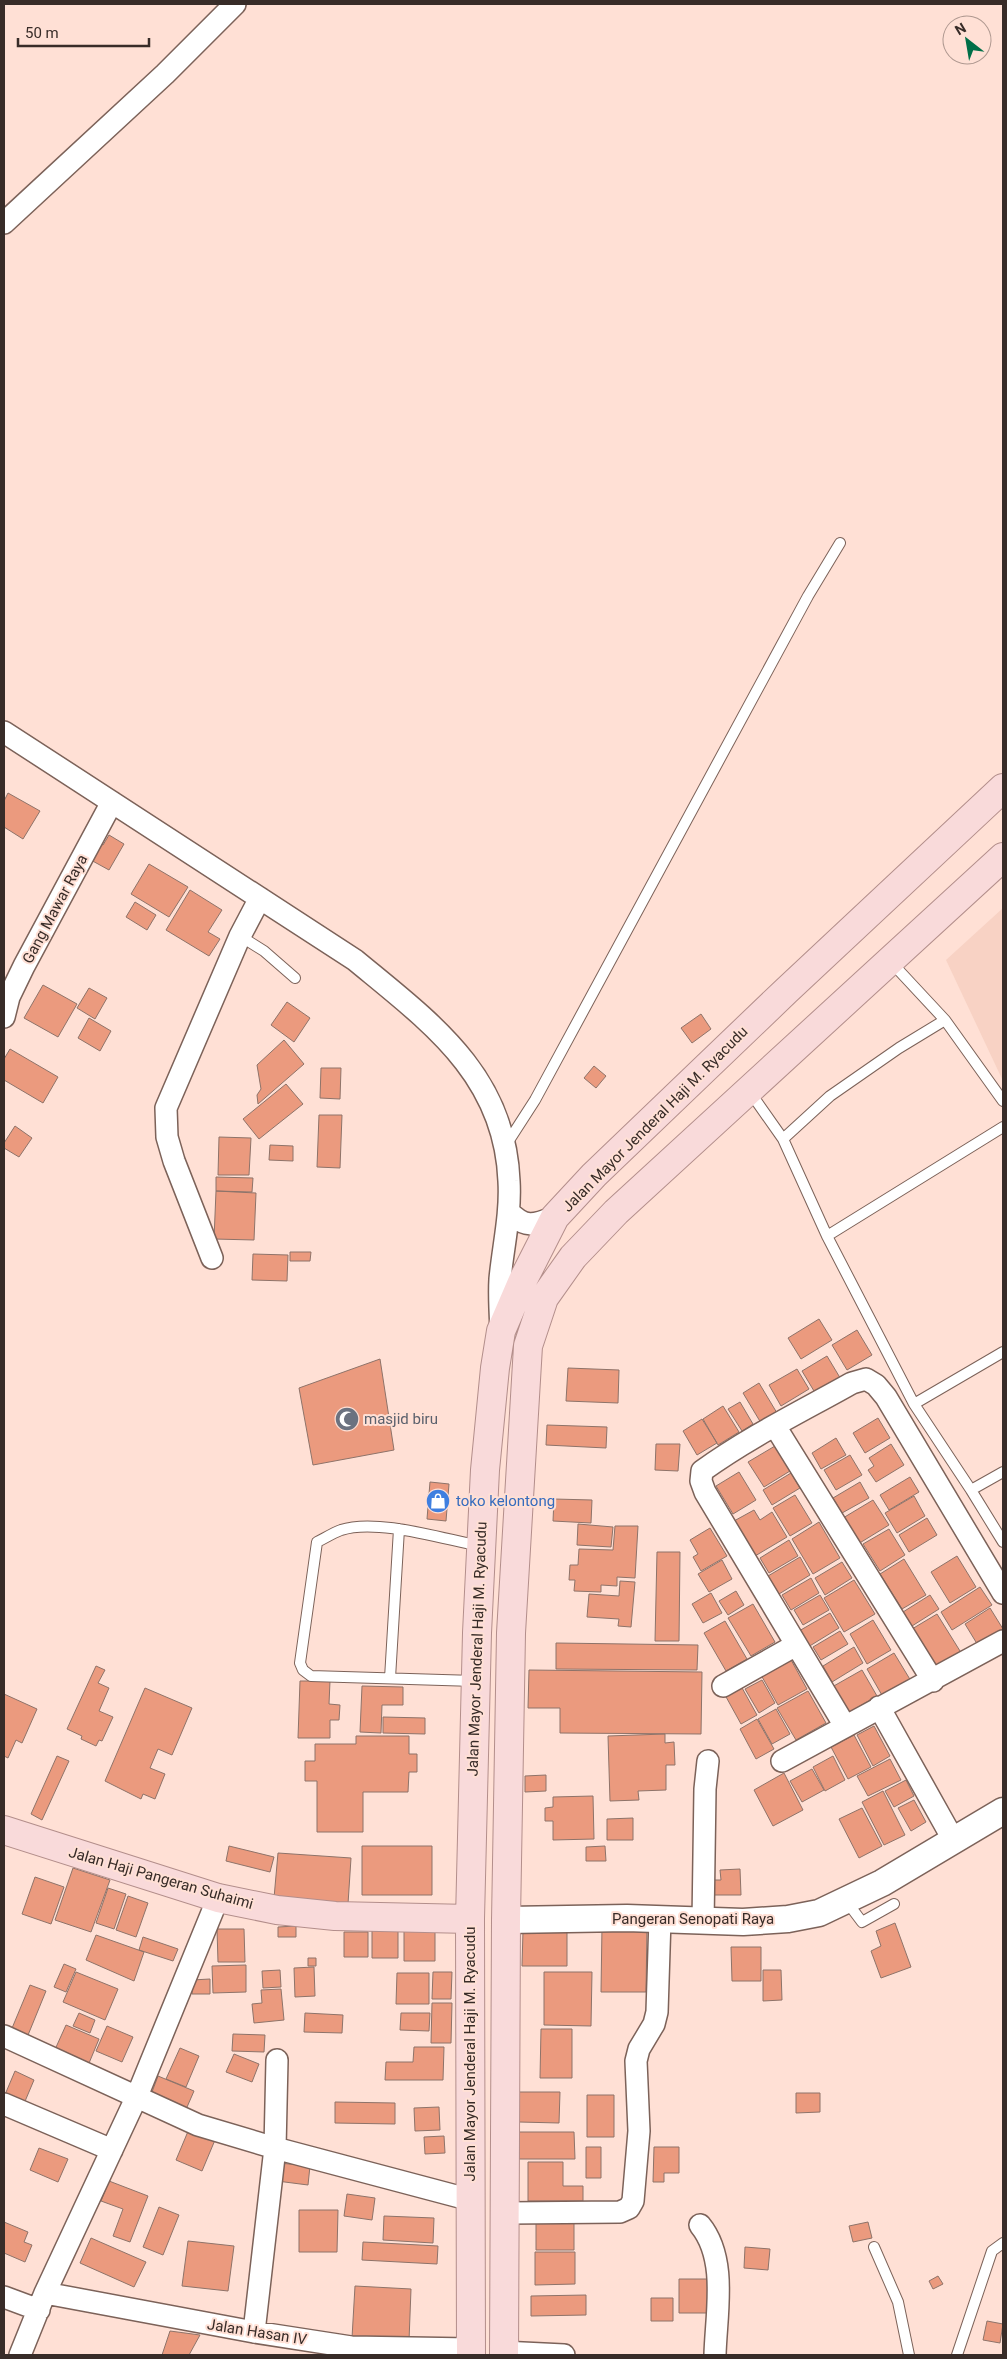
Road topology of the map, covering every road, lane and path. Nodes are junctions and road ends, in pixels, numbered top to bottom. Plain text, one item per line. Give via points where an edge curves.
1 (235, 4) edge
2 (4, 222) edge
3 (840, 543) dead end
4 (4, 732) edge
5 (1003, 788) edge
6 (112, 802) junction
7 (1003, 857) edge
8 (260, 898) junction
9 (240, 936) junction
10 (889, 959) junction
11 (294, 978) dead end
12 (4, 1017) edge
13 (945, 1020) junction
14 (749, 1091) junction
15 (1003, 1101) edge
16 (1003, 1127) edge
17 (783, 1139) junction
18 (506, 1146) junction
19 (509, 1212) junction
20 (556, 1218) junction
21 (827, 1236) junction
22 (212, 1258) dead end
23 (501, 1331) junction
24 (1003, 1352) edge
25 (914, 1404) junction
26 (775, 1426) junction
27 (1003, 1472) edge
28 (971, 1490) junction
29 (399, 1529) junction
30 (1003, 1542) edge
31 (480, 1546) junction
32 (515, 1547) junction
33 (1003, 1593) edge
34 (1003, 1641) edge
35 (796, 1645) junction
36 (390, 1678) junction
37 (475, 1681) junction
38 (933, 1681) junction
39 (723, 1686) dead end
40 (880, 1707) junction
41 (844, 1726) junction
42 (708, 1761) dead end
43 (782, 1762) dead end
44 (1003, 1811) edge
45 (4, 1830) edge
46 (954, 1841) junction
47 (218, 1898) junction
48 (848, 1902) junction
49 (894, 1904) dead end
50 (660, 1919) junction
51 (470, 1920) junction
52 (506, 1920) junction
53 (703, 1922) junction
54 (4, 2036) edge
55 (277, 2060) dead end
56 (136, 2096) junction
57 (4, 2104) edge
58 (275, 2148) junction
59 (112, 2150) junction
60 (471, 2200) junction
61 (504, 2213) junction
62 (700, 2225) dead end
63 (1003, 2242) edge
64 (874, 2247) dead end
65 (4, 2297) edge
66 (42, 2301) junction
67 (254, 2332) junction
68 (471, 2352) edge
69 (504, 2354) edge
70 (20, 2355) edge
71 (564, 2355) edge
72 (715, 2355) edge
73 (909, 2355) edge
74 (957, 2355) edge

1 - 2 street via 165,74
3 - 18 lane
4 - 6 street
5 - 20 main road, Jalan Mayor Jenderal Haji M. Ryacudu via 764,1011 594,1175
6 - 8 street
6 - 12 street, Gang Mawar Raya via 24,966 9,997
7 - 10 main road
8 - 9 street
8 - 18 street via 355,960 458,1051 481,1082
9 - 11 lane via 264,951
9 - 22 street via 166,1108 167,1137 174,1161
10 - 13 lane
10 - 14 main road
13 - 15 lane
13 - 17 lane via 830,1096
14 - 17 lane
14 - 32 main road via 616,1212 573,1257 544,1298 528,1346
16 - 21 lane
17 - 21 lane
18 - 19 street
19 - 20 street via 529,1224
19 - 23 street via 500,1281
20 - 23 main road, Jalan Mayor Jenderal Haji M. Ryacudu via 523,1280
21 - 25 lane
23 - 31 main road, Jalan Mayor Jenderal Haji M. Ryacudu
24 - 25 lane
25 - 28 lane
26 - 33 street via 852,1383 866,1379 876,1385
26 - 35 street via 728,1452 702,1471 701,1481
26 - 38 street
27 - 28 lane
28 - 30 lane
29 - 31 lane
29 - 36 lane
29 - 36 lane via 350,1528 317,1542 300,1663 311,1676
31 - 32 main road
31 - 37 main road, Jalan Mayor Jenderal Haji M. Ryacudu
32 - 52 main road
34 - 38 street
35 - 39 street
35 - 41 street
36 - 37 lane
37 - 51 main road, Jalan Mayor Jenderal Haji M. Ryacudu
38 - 40 street
40 - 41 street
40 - 46 street
41 - 43 street
42 - 53 street
44 - 46 street, Pangeran Senopati Raya
45 - 47 main road, Jalan Haji Pangeran Suhaimi
46 - 48 street, Pangeran Senopati Raya
47 - 51 main road, Jalan Haji Pangeran Suhaimi via 277,1910 335,1916
47 - 56 street
48 - 49 lane via 862,1922
48 - 53 street, Pangeran Senopati Raya via 820,1913 788,1919
50 - 52 street, Pangeran Senopati Raya
50 - 53 street, Pangeran Senopati Raya
50 - 61 street via 657,2012 636,2061 639,2131 633,2201 629,2208 620,2212
51 - 60 main road, Jalan Mayor Jenderal Haji M. Ryacudu
52 - 61 main road
54 - 56 street
55 - 58 street
56 - 58 street via 198,2125
56 - 59 street
57 - 59 street
58 - 60 street
58 - 67 street
59 - 66 street
60 - 68 main road, Jalan Mayor Jenderal Haji M. Ryacudu
61 - 69 main road
62 - 72 street via 709,2237 718,2267
63 - 74 lane via 992,2251
64 - 73 lane via 898,2302
65 - 66 street, Jalan Hasan IV
66 - 67 street, Jalan Hasan IV
66 - 70 street
67 - 68 street, Jalan Hasan IV via 351,2347
69 - 71 street

